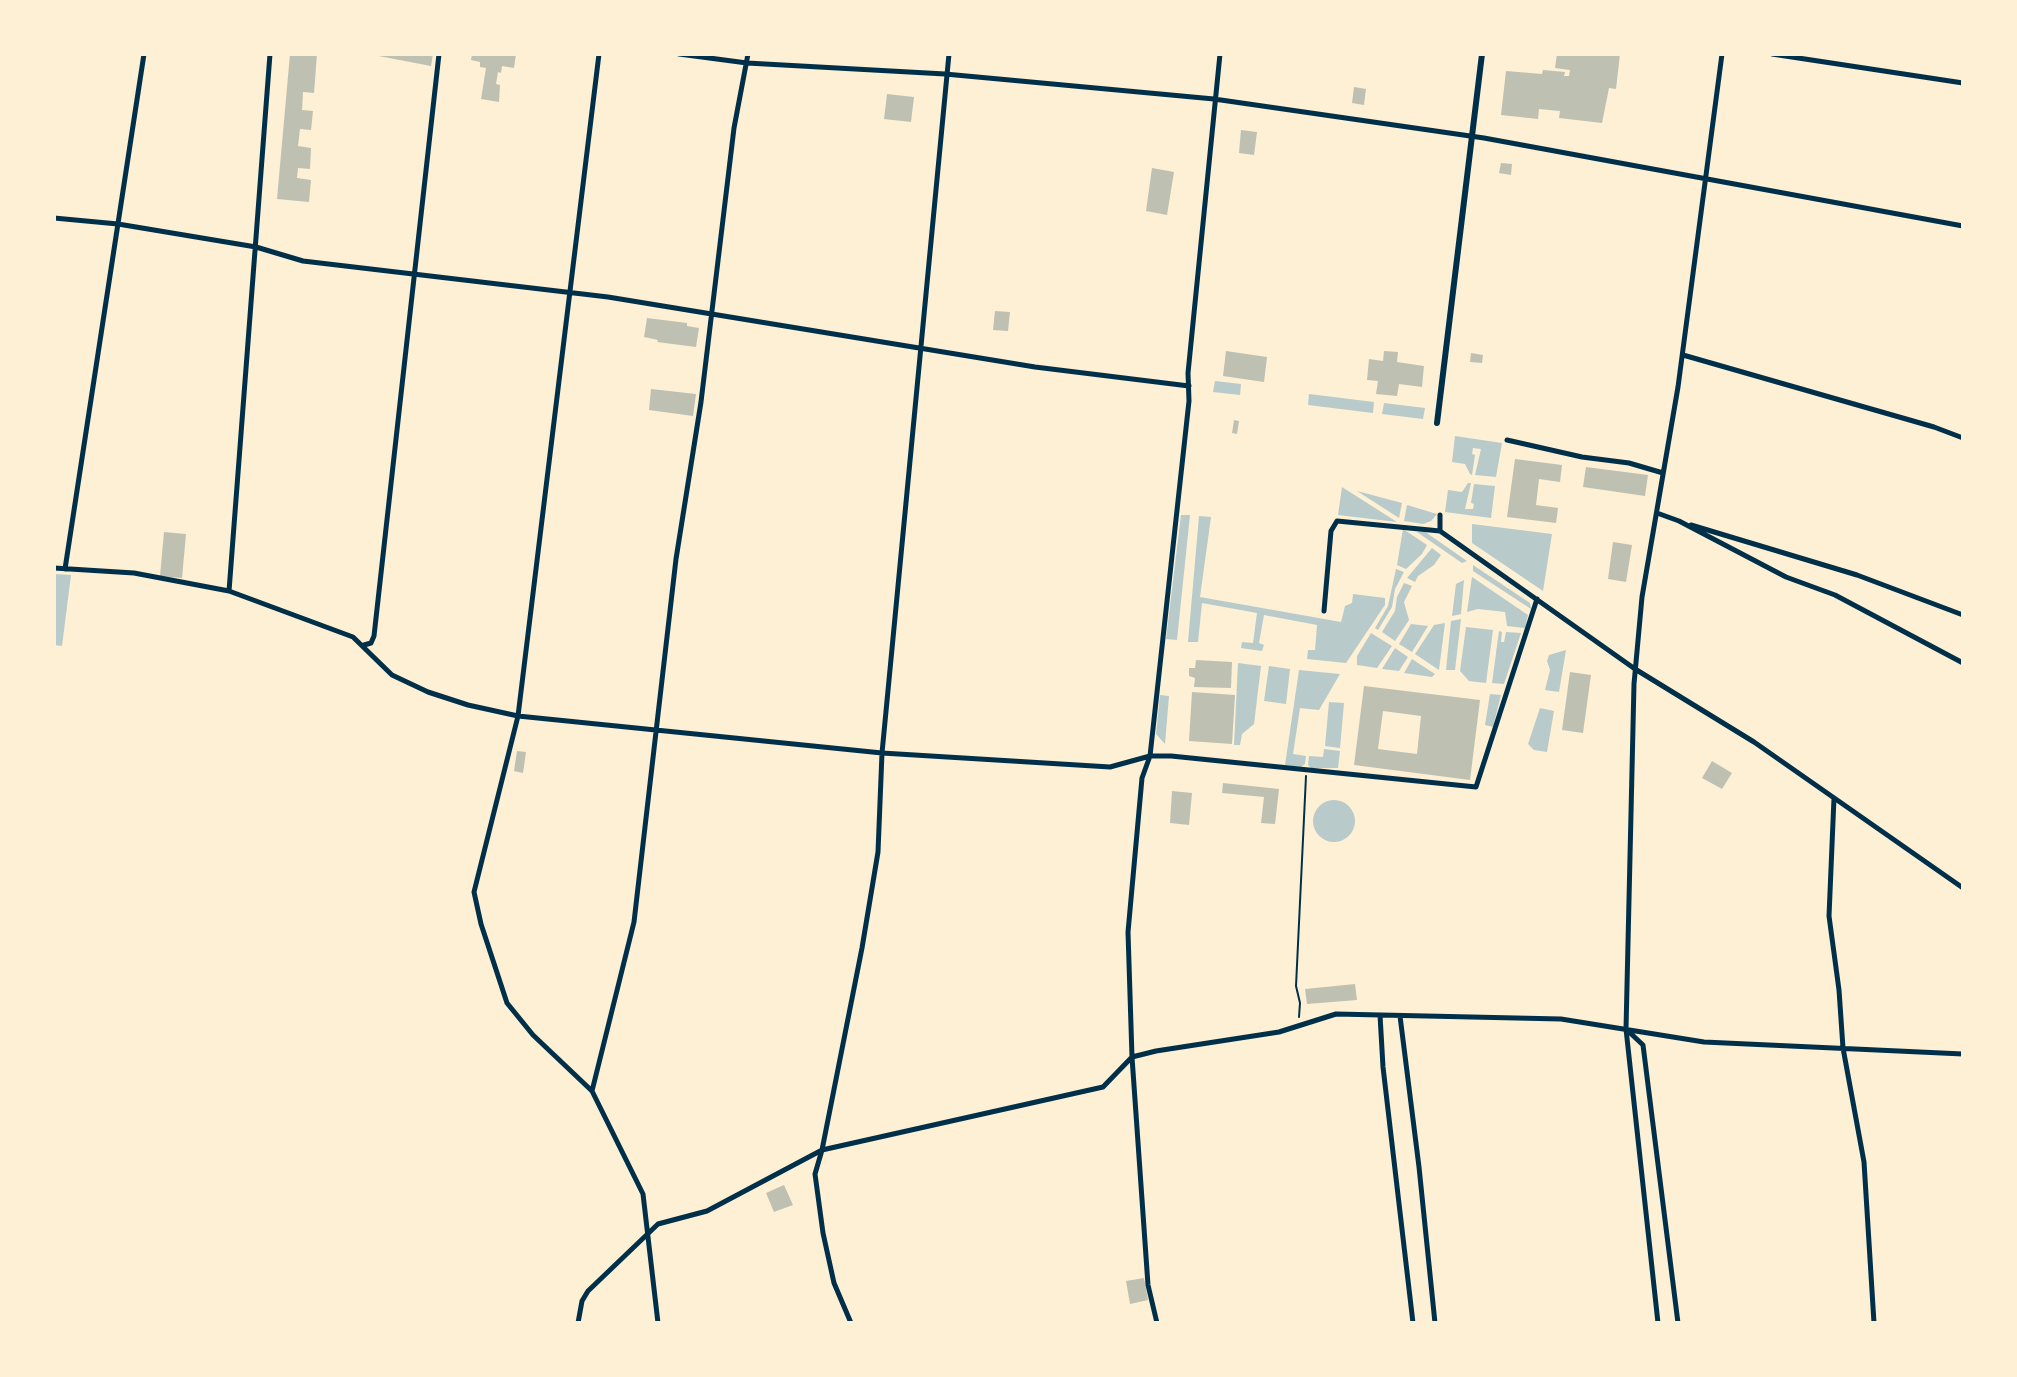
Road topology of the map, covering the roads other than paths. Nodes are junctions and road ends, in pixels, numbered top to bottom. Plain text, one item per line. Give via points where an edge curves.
1 (144, 54) edge
2 (270, 54) edge
3 (439, 54) edge
4 (599, 54) edge
5 (679, 54) edge
6 (748, 54) edge
7 (949, 54) edge
8 (1220, 54) edge
9 (1482, 54) edge
10 (1722, 54) edge
11 (1772, 54) edge
12 (747, 63) junction
13 (945, 74) junction
14 (1963, 83) edge
15 (1214, 99) junction
16 (1474, 137) junction
17 (1706, 178) junction
18 (54, 218) edge
19 (118, 224) junction
20 (1963, 226) edge
21 (256, 247) junction
22 (416, 274) junction
23 (570, 293) junction
24 (712, 314) junction
25 (920, 348) junction
26 (1683, 355) junction
27 (1189, 386) junction
28 (1437, 423) dead end
29 (1963, 438) edge
30 (1507, 440) dead end
31 (1663, 473) junction
32 (1657, 513) junction
33 (1440, 515) dead end
34 (1679, 521) junction
35 (1440, 531) junction
36 (54, 568) edge
37 (65, 569) junction
38 (229, 591) junction
39 (1537, 599) junction
40 (1324, 611) dead end
41 (1963, 615) edge
42 (374, 636) junction
43 (364, 645) junction
44 (375, 658) junction
45 (1963, 663) edge
46 (1635, 669) junction
47 (518, 716) junction
48 (655, 731) junction
49 (882, 753) junction
50 (1150, 756) junction
51 (1834, 797) junction
52 (1963, 887) edge
53 (1380, 1015) junction
54 (1400, 1016) junction
55 (1626, 1029) junction
56 (1843, 1048) junction
57 (1963, 1054) edge
58 (1132, 1057) junction
59 (592, 1091) junction
60 (822, 1150) junction
61 (646, 1235) junction
62 (578, 1323) edge
63 (658, 1323) edge
64 (851, 1323) edge
65 (1157, 1323) edge
66 (1413, 1323) edge
67 (1435, 1323) edge
68 (1658, 1323) edge
69 (1678, 1323) edge
70 (1874, 1323) edge

1 - 19 street
2 - 21 street
3 - 22 street
4 - 23 street
5 - 12 street
6 - 12 street
7 - 13 street
8 - 15 street
9 - 16 street
10 - 17 street
11 - 14 street
12 - 13 street
12 - 24 street
13 - 15 street
13 - 25 street
15 - 16 street
15 - 27 street
16 - 17 street
16 - 28 street
17 - 20 street
17 - 26 street
18 - 19 street
19 - 21 street
19 - 37 street
21 - 22 street via 303,261
21 - 38 street
22 - 23 street
22 - 42 street
23 - 24 street
23 - 47 street
24 - 25 street
24 - 48 street
25 - 27 street
25 - 49 street
26 - 29 street
26 - 31 street
27 - 50 street
30 - 31 street
31 - 32 street
32 - 34 street
32 - 46 street
33 - 35 street
34 - 41 street via 1857,575
34 - 45 street
35 - 39 street
35 - 40 street via 1337,521 1331,531
36 - 37 street
37 - 38 street via 134,573
38 - 43 street
39 - 46 street
39 - 50 street via 1476,787
42 - 43 street
42 - 44 street
43 - 44 street
44 - 47 street via 392,675 428,692
46 - 51 street
46 - 55 street
47 - 48 street
47 - 59 street via 474,892 507,1003
48 - 49 street
48 - 59 street via 634,922
49 - 50 street via 1110,767
49 - 60 street via 878,852
50 - 58 street via 1142,778 1128,932
51 - 52 street
51 - 56 street via 1829,916
53 - 54 street
53 - 58 street via 1336,1014 1279,1032
53 - 66 street
54 - 55 street via 1561,1019
54 - 67 street
55 - 56 street via 1704,1042
55 - 68 street
55 - 69 street via 1643,1045
56 - 57 street
56 - 70 street via 1864,1162
58 - 60 street via 1103,1087
58 - 65 street via 1148,1285
59 - 61 street via 643,1194
60 - 61 street via 707,1211 658,1224
60 - 64 street via 815,1174 823,1233 834,1283
61 - 62 street via 588,1291
61 - 63 street

